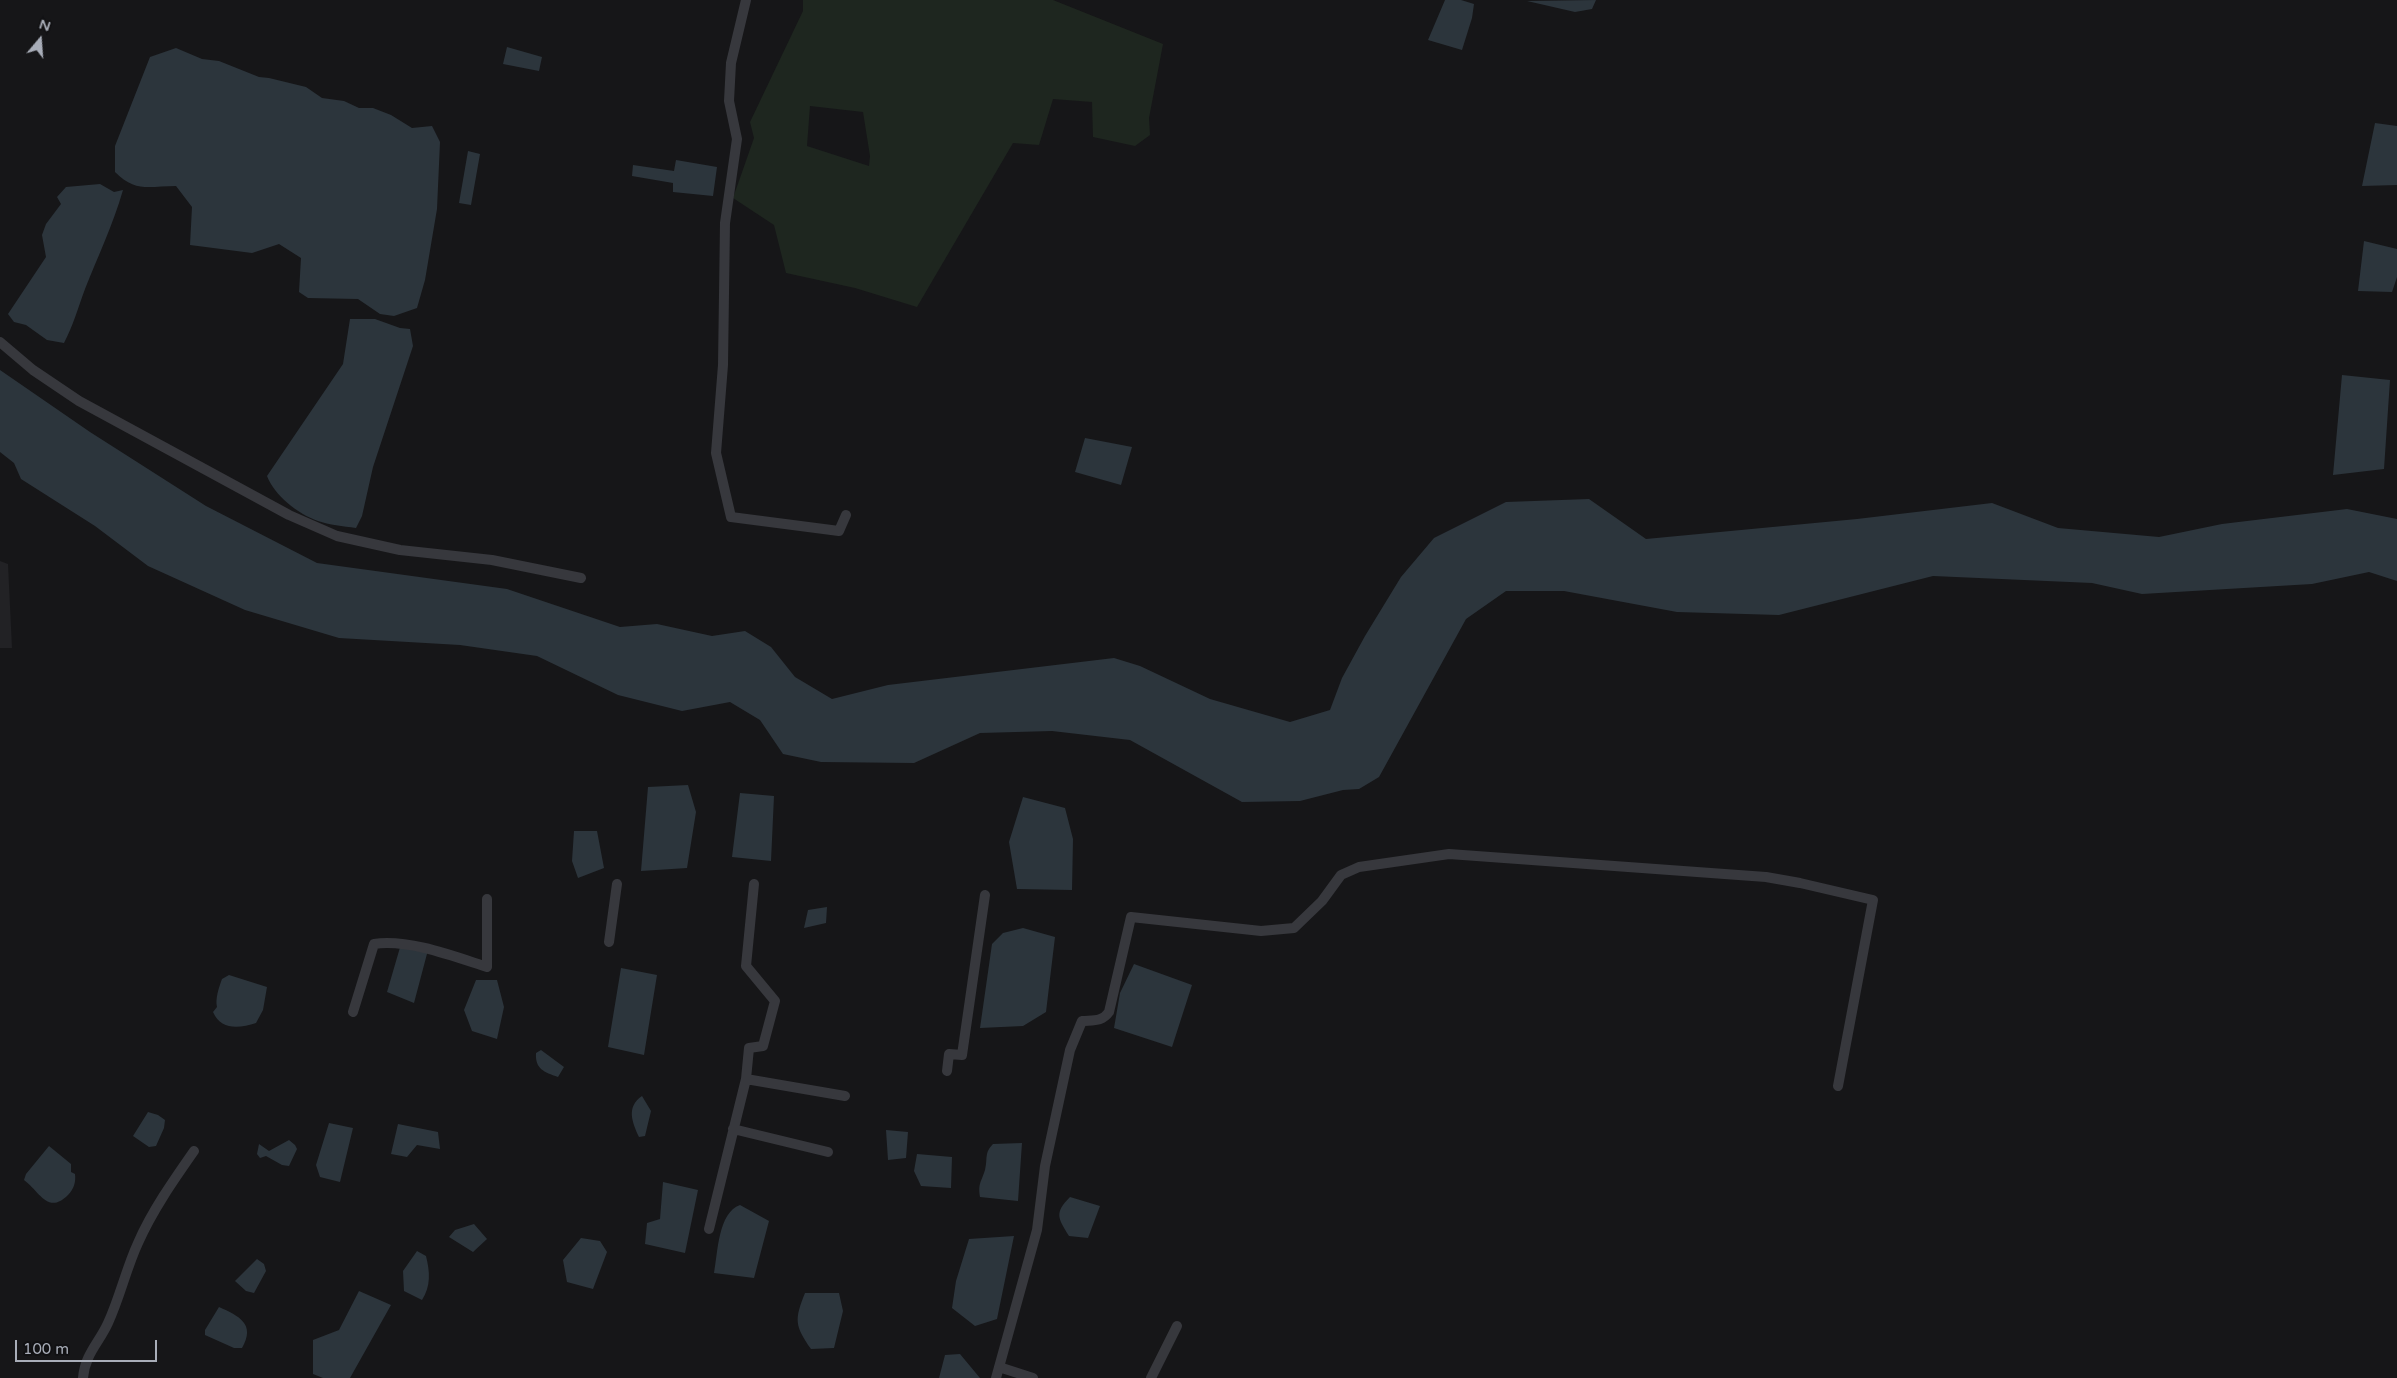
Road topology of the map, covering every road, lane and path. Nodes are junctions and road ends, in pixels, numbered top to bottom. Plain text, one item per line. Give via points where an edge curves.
1 (746, 0) edge
2 (0, 342) edge
3 (846, 515) dead end
4 (581, 578) dead end
5 (617, 884) dead end
6 (754, 884) dead end
7 (984, 895) dead end
8 (487, 899) dead end
9 (609, 942) dead end
10 (353, 1012) dead end
11 (948, 1071) dead end
12 (746, 1079) junction
13 (1838, 1086) dead end
14 (845, 1096) dead end
15 (733, 1130) junction
16 (194, 1151) dead end
17 (828, 1152) dead end
18 (709, 1229) dead end
19 (1177, 1326) dead end
20 (999, 1367) junction
21 (83, 1378) edge
22 (996, 1378) edge
23 (1033, 1378) edge
24 (1151, 1378) edge

1 - 3 street via 731,62 729,101 737,138 725,223 723,365 716,453 731,517 839,531
2 - 4 street via 79,401 289,515 337,536 400,550 492,560
5 - 9 street
6 - 12 street via 746,966 774,1001 763,1046 749,1048
7 - 11 street via 962,1055 950,1054
8 - 10 street via 487,967 452,955 392,942 374,944
12 - 14 street
12 - 15 street
13 - 20 street via 1873,900 1800,883 1718,873 1448,854 1358,867 1341,875 1322,901 1294,928 1261,931 1131,917 1109,1012 1099,1020 1082,1021 1070,1050 1045,1166 1037,1230
15 - 17 street
15 - 18 street
16 - 21 street via 154,1211 137,1244 108,1324 84,1365
19 - 24 street
20 - 22 street
20 - 23 street

